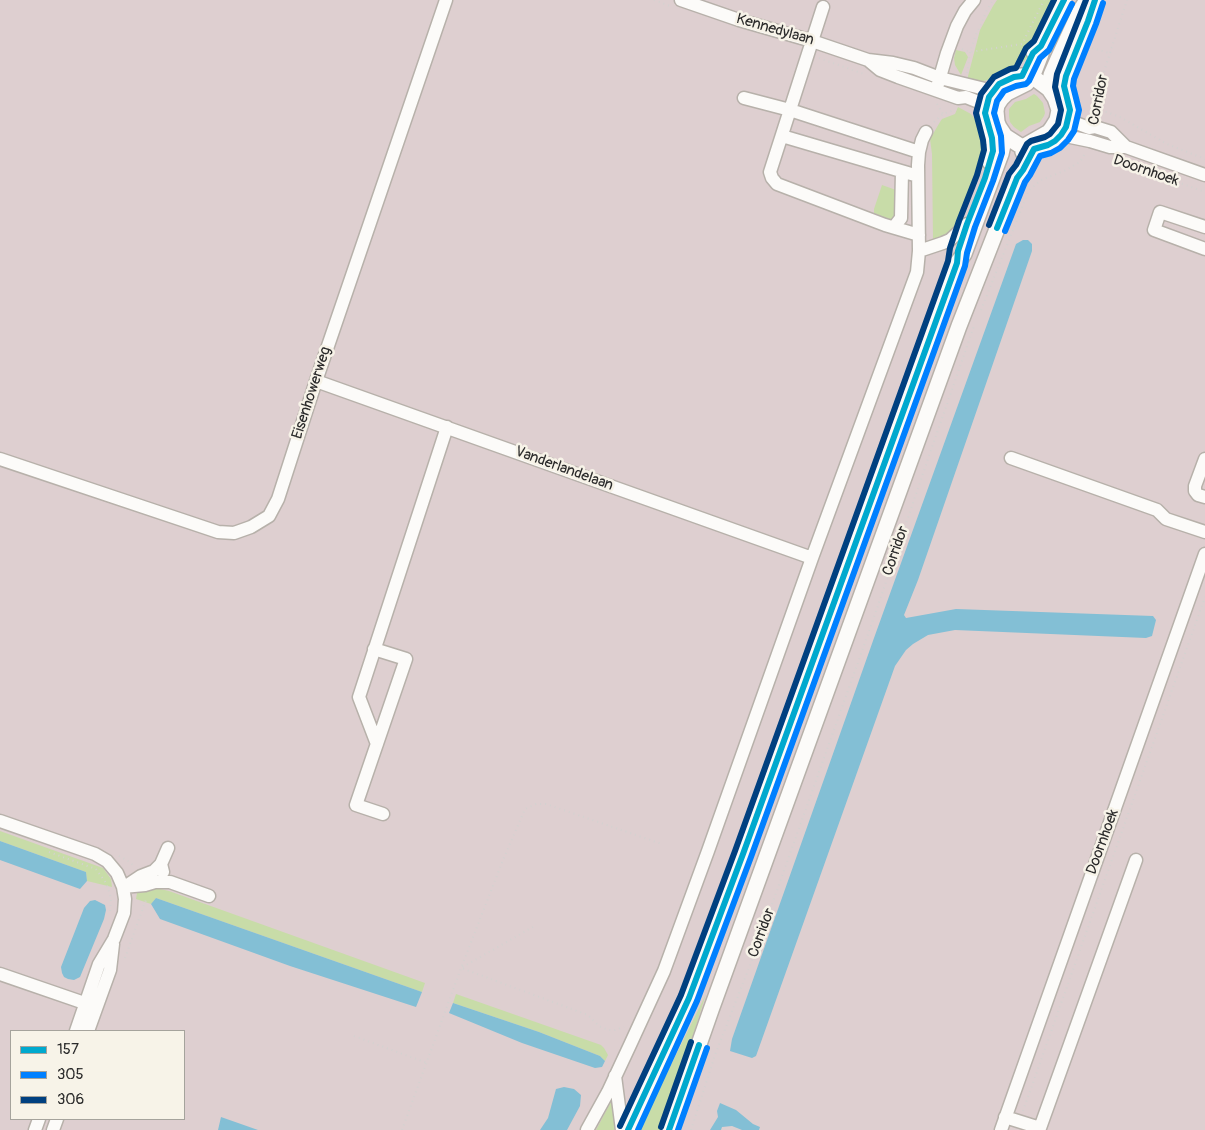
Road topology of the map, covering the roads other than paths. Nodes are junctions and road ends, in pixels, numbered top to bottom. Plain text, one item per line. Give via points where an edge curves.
1 (446, 0) edge
2 (681, 0) edge
3 (974, 0) edge
4 (1064, 0) edge
5 (1087, 0) edge
6 (1095, 0) edge
7 (823, 8) dead end
8 (812, 41) junction
9 (868, 60) junction
10 (1026, 77) junction
11 (940, 78) junction
12 (1049, 88) junction
13 (936, 91) junction
14 (744, 98) dead end
15 (990, 105) junction
16 (790, 110) junction
17 (1065, 115) junction
18 (926, 132) road end
19 (1061, 135) junction
20 (782, 136) junction
21 (999, 137) junction
22 (1126, 147) junction
23 (1030, 148) junction
24 (919, 152) junction
25 (902, 172) junction
26 (1205, 175) edge
27 (918, 176) junction
28 (967, 224) junction
29 (1205, 226) edge
30 (894, 227) junction
31 (919, 235) junction
32 (1205, 248) edge
33 (919, 252) junction
34 (957, 263) junction
35 (316, 380) junction
36 (446, 427) junction
37 (1011, 458) dead end
38 (0, 459) edge
39 (1205, 459) edge
40 (1205, 497) edge
41 (1205, 532) edge
42 (1205, 554) edge
43 (812, 558) junction
44 (374, 649) junction
45 (377, 744) junction
46 (383, 814) dead end
47 (0, 821) edge
48 (168, 848) dead end
49 (1136, 860) dead end
50 (161, 864) junction
51 (170, 882) junction
52 (124, 887) junction
53 (210, 896) dead end
54 (0, 974) edge
55 (91, 1005) junction
56 (77, 1030) edge
57 (88, 1030) edge
58 (615, 1076) junction
59 (1005, 1117) junction
60 (1040, 1129) edge
61 (587, 1130) edge
62 (622, 1130) edge
63 (628, 1130) edge
64 (669, 1130) edge
65 (1001, 1130) edge

1 - 35 street, Eisenhowerweg
2 - 8 street, Kennedylaan
3 - 11 street via 957,26
4 - 10 main road via 1041,46 1033,53
5 - 12 main road via 1051,75
6 - 17 main road via 1066,76
7 - 8 street
8 - 9 street, Kennedylaan
8 - 16 street
9 - 11 street, Kennedylaan via 914,68
9 - 13 street, Kennedylaan via 880,70
10 - 12 main road
10 - 15 main road via 1014,77 999,84
11 - 13 street
11 - 15 street, Kennedylaan via 963,84
12 - 17 main road via 1059,110
13 - 15 street, Kennedylaan
14 - 16 street
15 - 21 main road via 988,126
16 - 20 street
16 - 24 street
17 - 19 main road via 1066,127
17 - 22 street, Doornhoek via 1089,128 1110,132
17 - 23 main road via 1049,132 1032,141
18 - 24 street
19 - 22 street, Doornhoek via 1110,147
19 - 23 main road via 1048,145
20 - 25 street
20 - 30 street via 770,172 777,184
21 - 23 main road
21 - 28 main road
21 - 34 main road via 1001,154 964,254
22 - 26 street, Doornhoek
23 - 64 main road, Corridor via 1017,168 1016,178 955,336
24 - 27 street
25 - 27 street
25 - 30 street via 901,218
27 - 31 street
28 - 33 street via 950,240
28 - 34 main road
29 - 32 street via 1160,212 1154,230
30 - 31 street
31 - 33 street
33 - 43 street via 917,272 908,299
34 - 63 main road via 689,998
35 - 36 street, Vanderlandelaan
35 - 38 street, Eisenhowerweg via 278,499 269,516 234,533 218,532
36 - 43 street, Vanderlandelaan
36 - 44 street
37 - 41 street via 1157,510 1166,519
39 - 40 street via 1195,491
42 - 59 street, Doornhoek
43 - 58 street via 664,971
44 - 45 street via 359,697
44 - 45 street via 406,659
45 - 46 street via 356,805
47 - 52 street via 95,854 118,874
48 - 50 street
49 - 60 street
50 - 51 street
50 - 52 street
51 - 52 street
51 - 53 street
52 - 55 street via 124,913 99,964
54 - 55 street
55 - 56 street
55 - 57 street
58 - 61 street
58 - 62 street
59 - 60 street
59 - 65 street, Doornhoek

